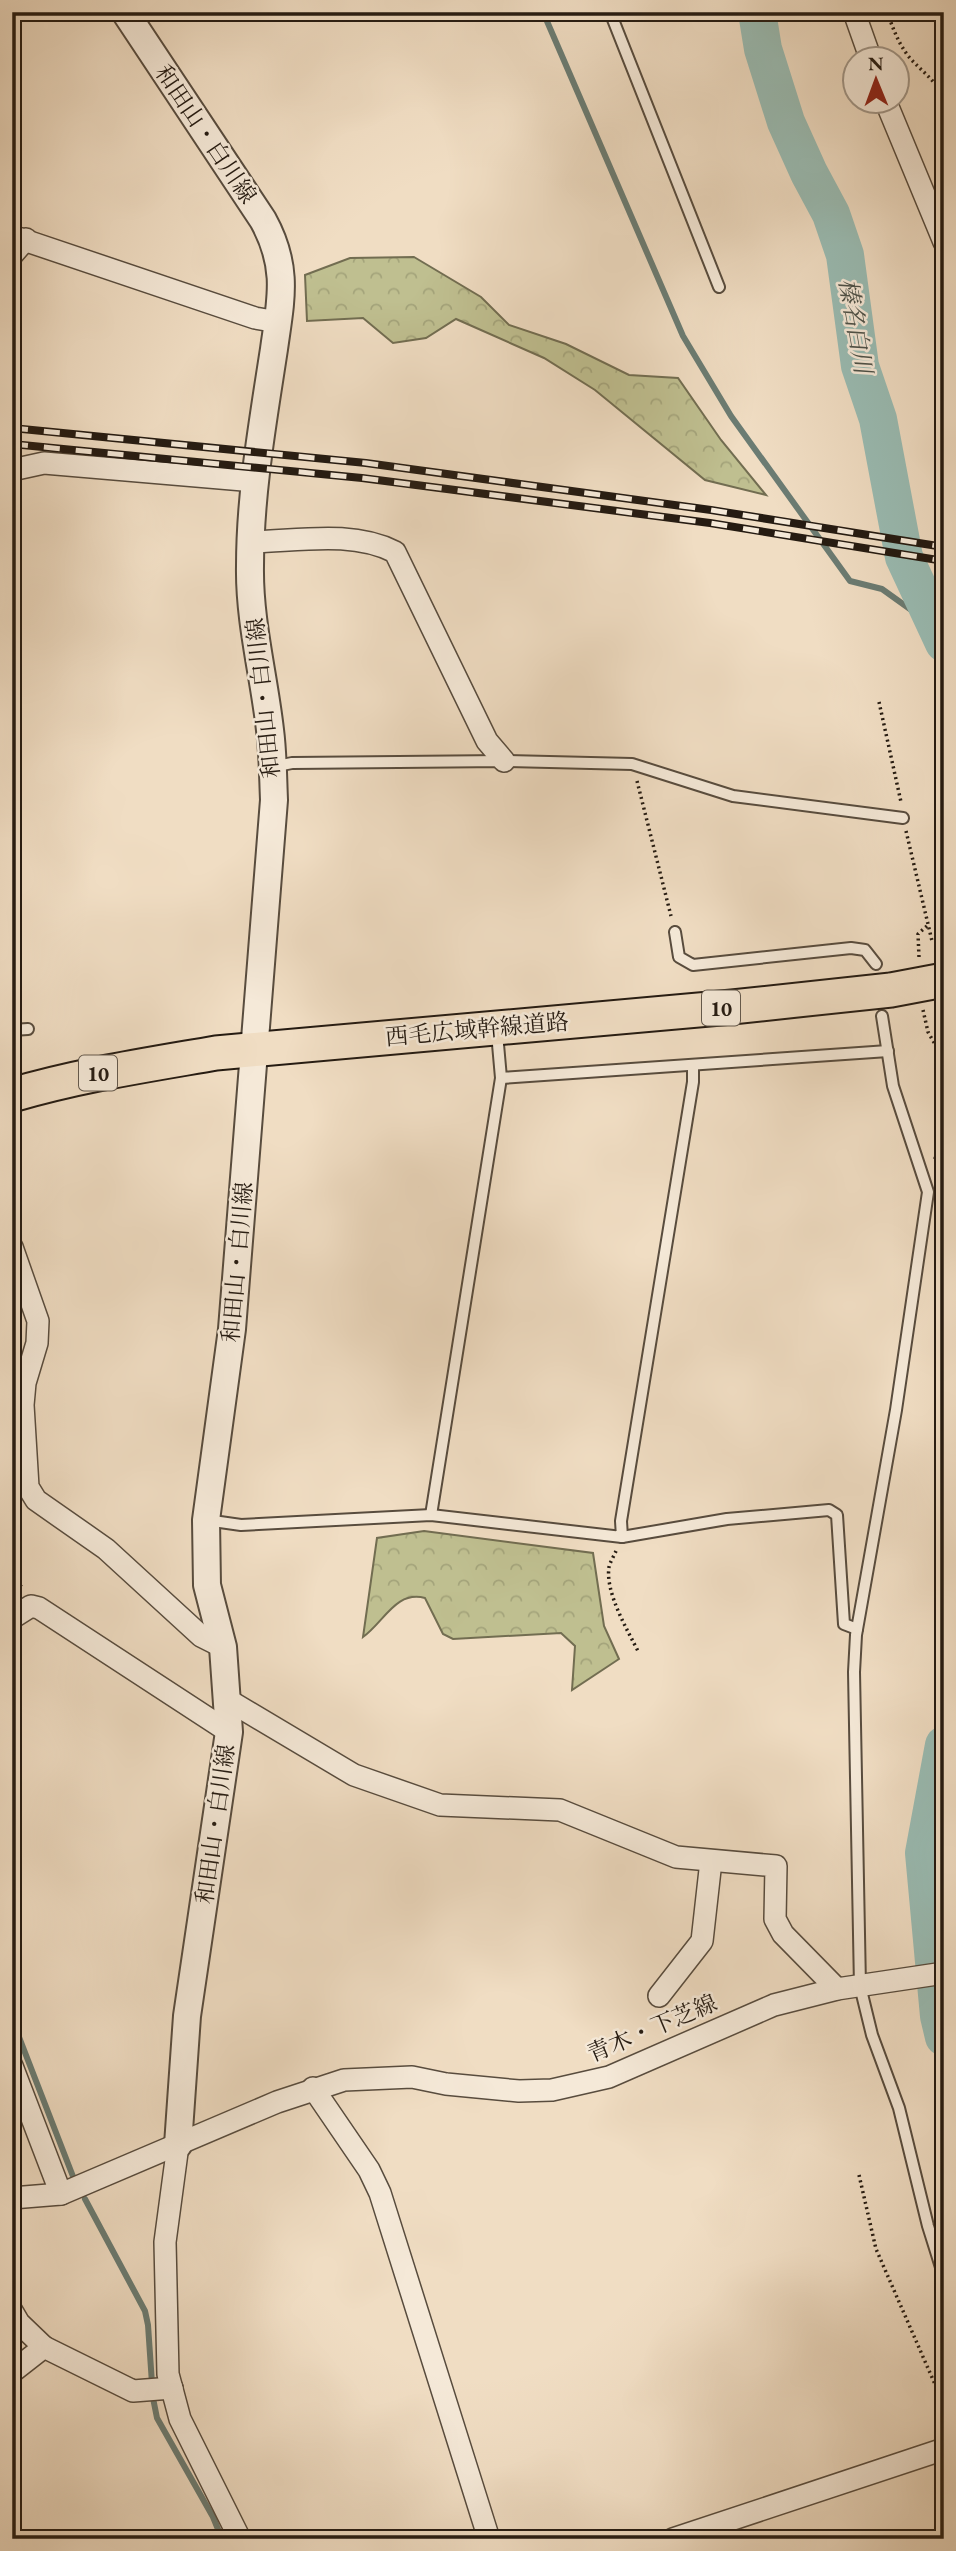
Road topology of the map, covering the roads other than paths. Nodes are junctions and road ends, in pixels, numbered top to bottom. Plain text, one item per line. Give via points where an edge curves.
1 (125, 12) edge
2 (610, 12) edge
3 (854, 12) edge
4 (866, 46) edge
5 (892, 116) edge
6 (944, 242) edge
7 (17, 243) edge
8 (719, 287) dead end
9 (278, 322) junction
10 (12, 470) edge
11 (255, 481) junction
12 (251, 542) junction
13 (504, 761) junction
14 (272, 767) junction
15 (903, 818) road end
16 (675, 932) road end
17 (876, 964) dead end
18 (932, 969) edge
19 (882, 1016) dead end
20 (497, 1027) junction
21 (28, 1029) dead end
22 (12, 1030) edge
23 (253, 1051) junction
24 (888, 1051) junction
25 (693, 1065) junction
26 (501, 1078) junction
27 (12, 1095) edge
28 (12, 1247) edge
29 (431, 1515) junction
30 (206, 1520) junction
31 (622, 1537) junction
32 (12, 1619) edge
33 (857, 1629) junction
34 (223, 1647) junction
35 (228, 1700) junction
36 (229, 1732) junction
37 (712, 1861) junction
38 (944, 1973) edge
39 (860, 1986) junction
40 (837, 1989) junction
41 (659, 1996) dead end
42 (12, 2066) edge
43 (313, 2088) junction
44 (178, 2145) junction
45 (61, 2194) junction
46 (12, 2198) edge
47 (944, 2277) edge
48 (12, 2311) edge
49 (44, 2347) junction
50 (12, 2372) edge
51 (169, 2389) junction
52 (944, 2449) edge
53 (240, 2539) edge
54 (489, 2539) edge
55 (673, 2539) edge

1 - 9 street, 和田山・白川線 via 272,236 280,260
2 - 8 lane
3 - 4 street
5 - 6 street
7 - 9 street
9 - 11 street, 和田山・白川線
10 - 11 street via 44,463
11 - 12 street, 和田山・白川線
12 - 13 street via 354,539 395,552 486,741
12 - 14 street, 和田山・白川線 via 249,568
13 - 14 lane
13 - 15 lane via 632,764 733,796
14 - 23 street, 和田山・白川線 via 274,800
16 - 17 lane via 679,957 693,965 851,948 865,950
18 - 20 main road, 西毛広域幹線道路 / 10 via 891,990
19 - 24 lane
20 - 23 main road, 西毛広域幹線道路 / 10
20 - 26 lane
21 - 22 lane
23 - 27 main road, 西毛広域幹線道路 / 10 via 149,1063
23 - 30 street, 和田山・白川線 via 232,1329
24 - 25 lane
24 - 33 lane via 893,1086 928,1192
25 - 26 lane
25 - 31 lane
26 - 29 lane
28 - 34 street via 38,1321 23,1405 28,1487 36,1500 106,1549 201,1636
29 - 30 lane via 241,1525
29 - 31 lane
30 - 34 street, 和田山・白川線 via 207,1585
31 - 33 lane via 727,1519 829,1510 837,1515 844,1624
32 - 36 street via 32,1606 39,1608
33 - 39 lane
34 - 35 street, 和田山・白川線
35 - 36 street, 和田山・白川線
35 - 37 street via 354,1775 440,1805 560,1810 676,1857
36 - 44 street, 和田山・白川線 via 187,2016
37 - 40 street via 776,1866 775,1919 783,1934
37 - 41 street via 702,1941
38 - 39 street, 青木・下芝線
39 - 40 street, 青木・下芝線
39 - 47 lane
40 - 43 street, 青木・下芝線 via 774,2005 582,2085 519,2091 385,2077
42 - 45 street
43 - 44 street, 青木・下芝線
43 - 54 street via 380,2193
44 - 45 street, 青木・下芝線
44 - 51 street, 和田山・白川線 via 165,2242
45 - 46 street, 青木・下芝線
48 - 49 street
49 - 50 street
49 - 51 street via 133,2391
51 - 53 street, 和田山・白川線
52 - 55 street

